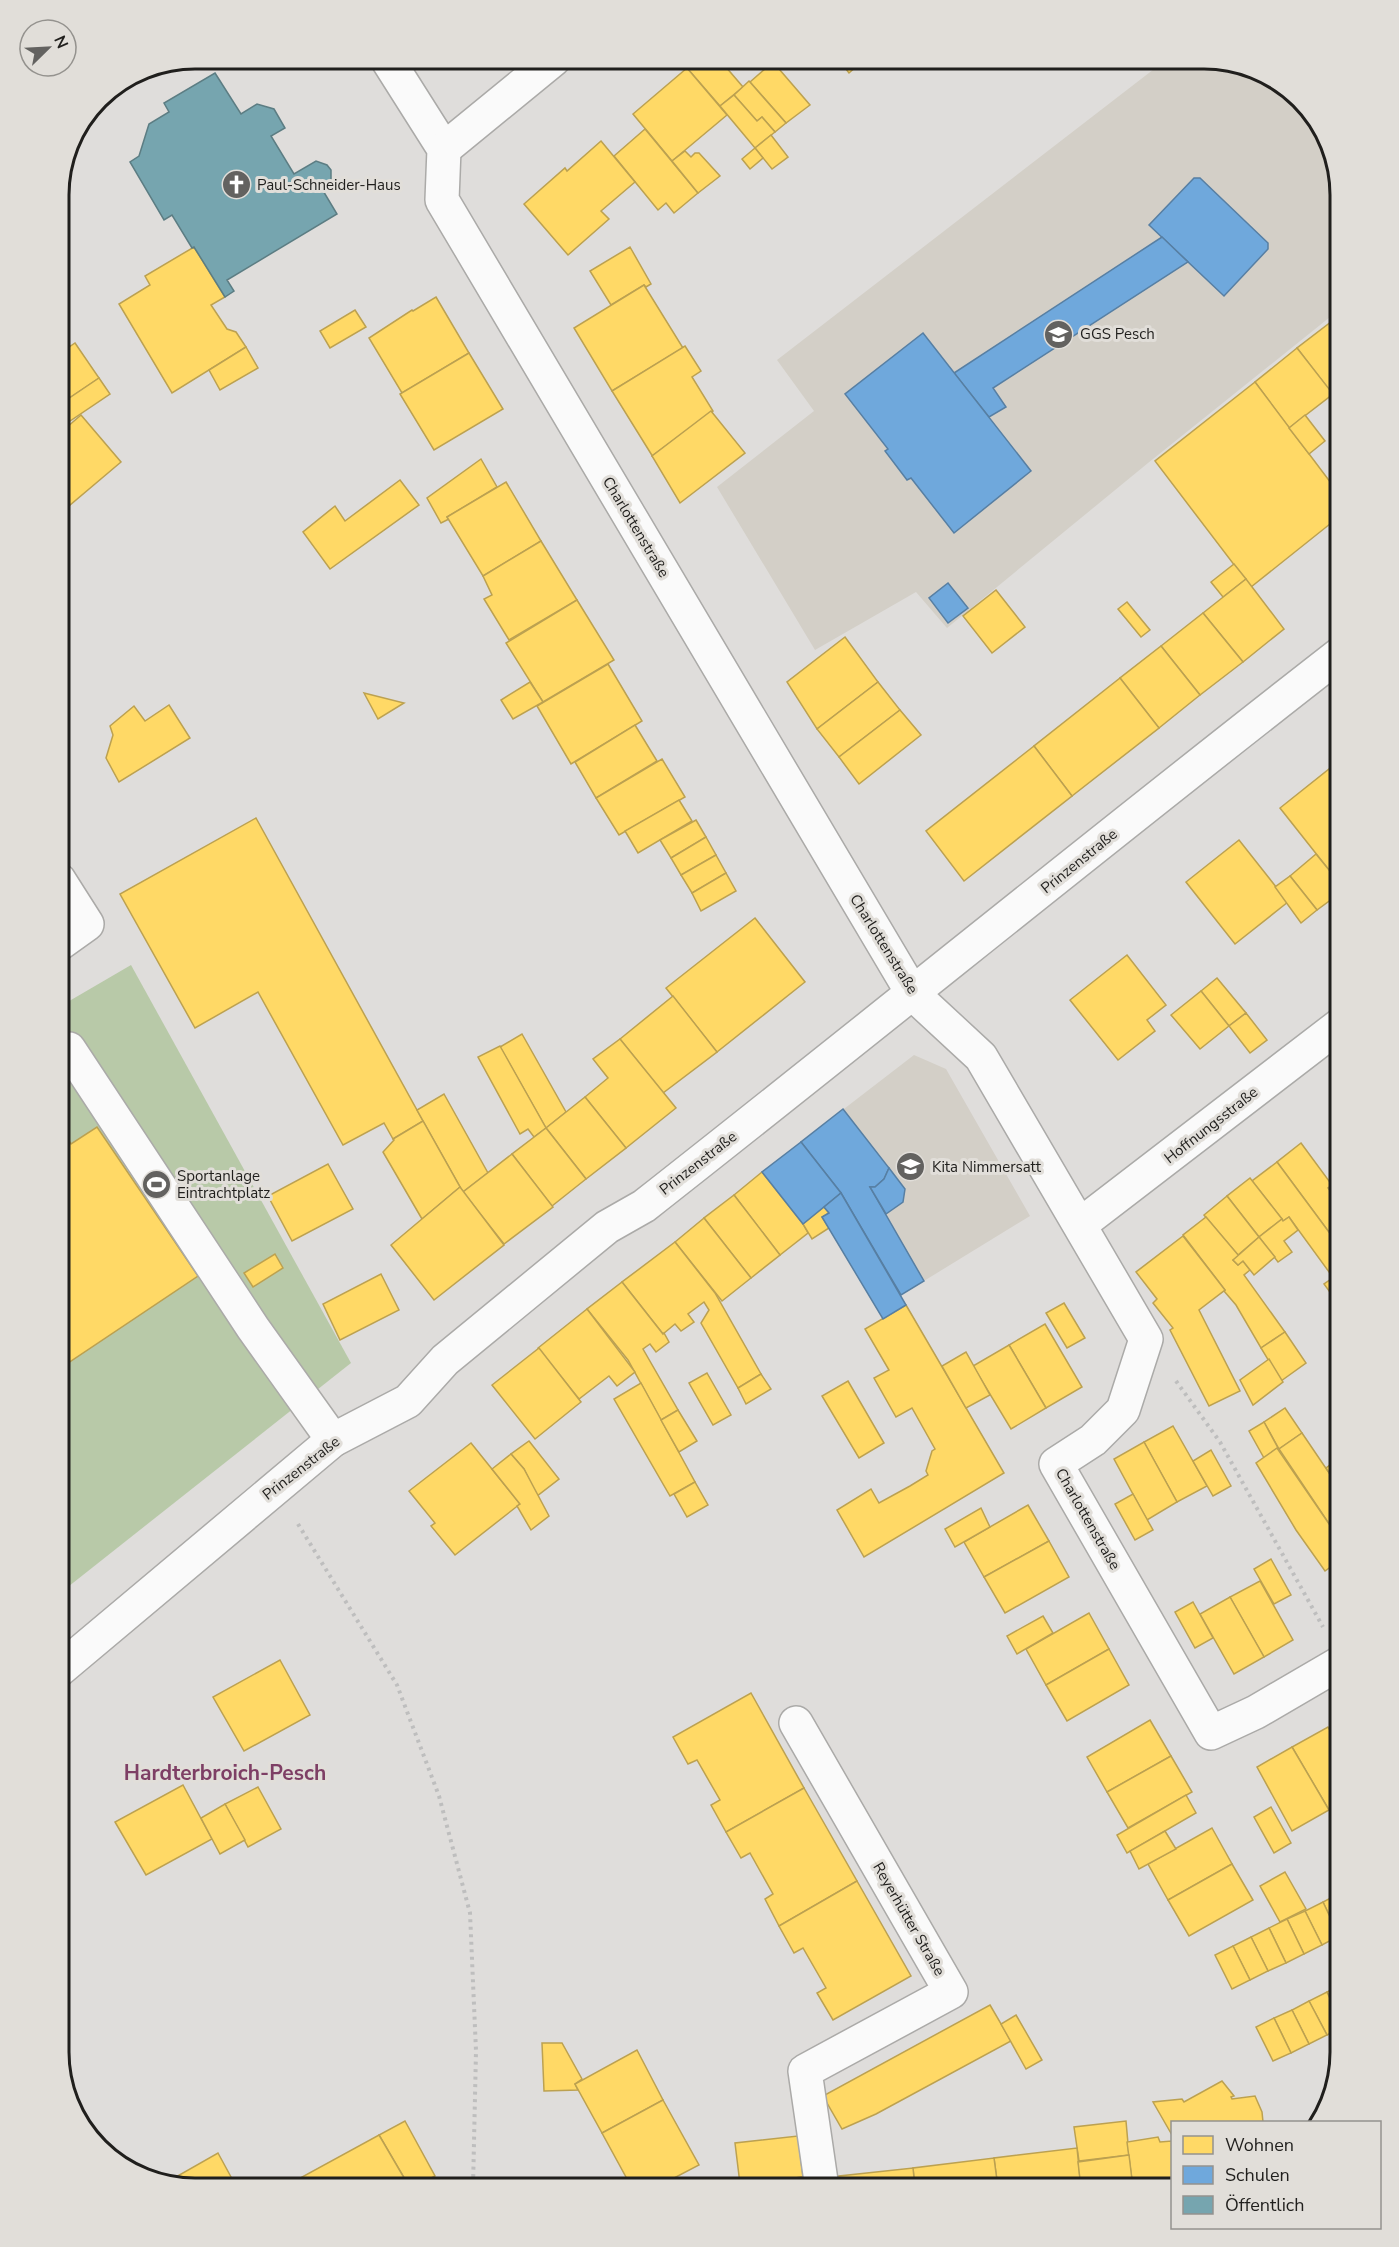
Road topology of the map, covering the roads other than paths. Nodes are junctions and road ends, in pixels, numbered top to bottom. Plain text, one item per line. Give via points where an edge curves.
1 (394, 69) edge
2 (542, 69) edge
3 (444, 149) junction
4 (1330, 663) edge
5 (69, 896) edge
6 (69, 937) edge
7 (913, 994) junction
8 (1330, 1033) edge
9 (69, 1049) dead end
10 (1081, 1224) junction
11 (333, 1440) junction
12 (69, 1661) edge
13 (1330, 1670) edge
14 (796, 1723) dead end
15 (821, 2178) edge

1 - 3 street
2 - 3 street
3 - 7 street, Charlottenstraße via 442,200
4 - 7 street, Prinzenstraße
5 - 6 street via 87,924
7 - 10 street, Charlottenstraße via 981,1057
7 - 11 street, Prinzenstraße via 644,1206 607,1227 445,1360 408,1401
8 - 10 street, Hoffnungsstraße
9 - 11 street via 253,1328
10 - 13 street, Charlottenstraße via 1146,1339 1123,1410 1093,1440 1056,1464 1211,1733
11 - 12 street, Prinzenstraße
14 - 15 street, Reyerhütter Straße via 951,1992 805,2071

